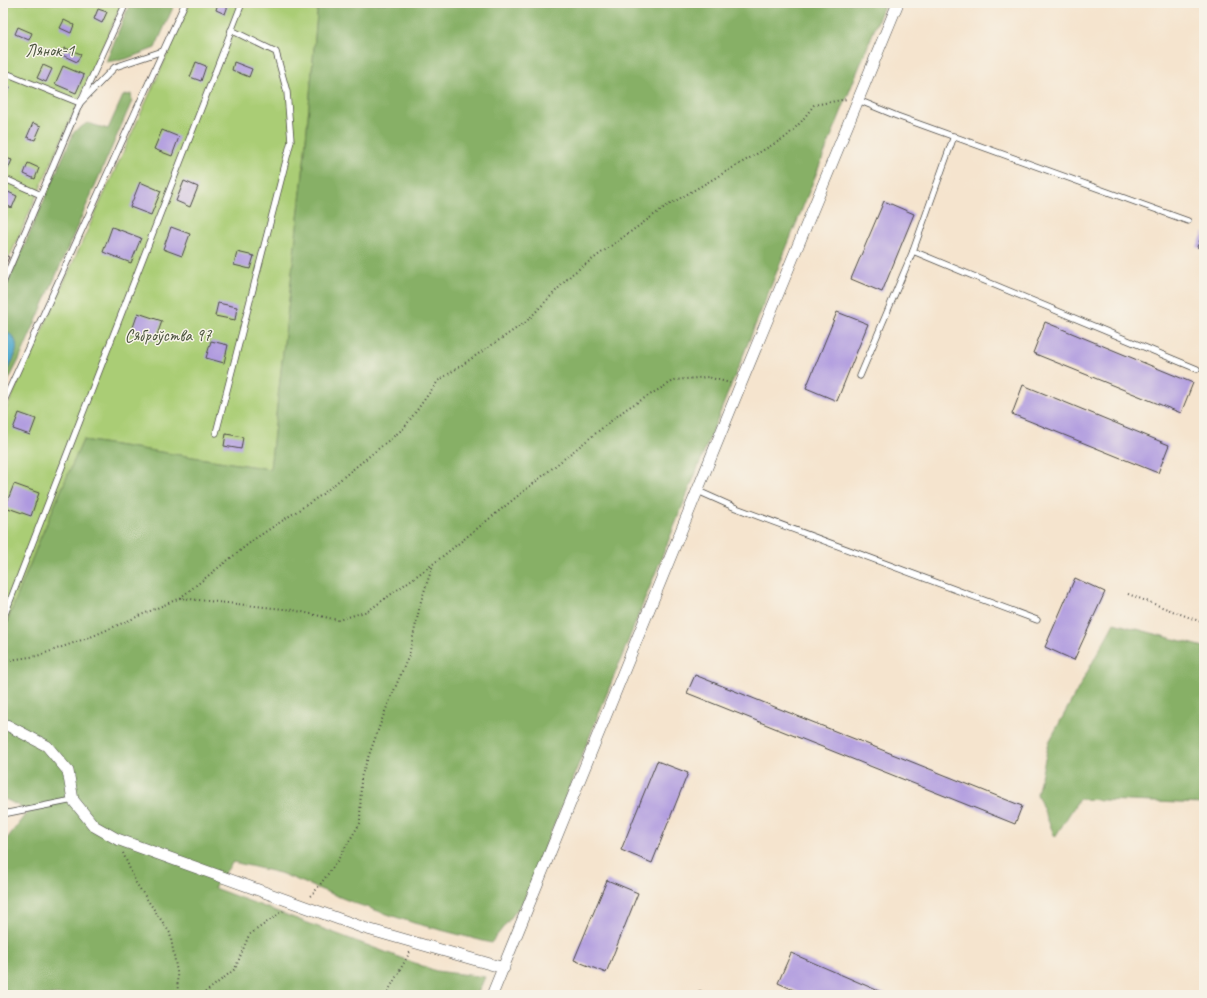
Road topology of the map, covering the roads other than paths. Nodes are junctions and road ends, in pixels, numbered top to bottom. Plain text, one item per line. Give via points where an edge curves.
1 (125, 3) edge
2 (184, 3) edge
3 (242, 3) edge
4 (898, 3) edge
5 (231, 30) junction
6 (163, 51) junction
7 (3, 72) edge
8 (858, 100) junction
9 (80, 103) junction
10 (954, 136) junction
11 (3, 178) edge
12 (41, 195) junction
13 (1188, 220) dead end
14 (913, 251) junction
15 (4, 280) edge
16 (1197, 369) dead end
17 (860, 376) dead end
18 (3, 403) edge
19 (216, 433) dead end
20 (698, 490) junction
21 (3, 619) edge
22 (1037, 620) dead end
23 (3, 723) edge
24 (73, 800) junction
25 (3, 814) edge
26 (504, 968) junction
27 (492, 995) edge

1 - 9 lane
2 - 6 lane
3 - 5 lane
4 - 8 street
5 - 19 lane via 276,52 286,92 291,141
5 - 21 lane
6 - 9 lane via 115,67
6 - 18 lane
7 - 9 lane
8 - 10 lane
8 - 20 street
9 - 12 lane
10 - 13 lane
10 - 14 lane
11 - 12 lane
12 - 15 lane
14 - 16 lane
14 - 17 lane
20 - 22 lane via 743,510
20 - 26 street
23 - 24 street via 47,746 68,771
24 - 25 lane
24 - 26 street via 94,826 117,839 364,928
26 - 27 street

